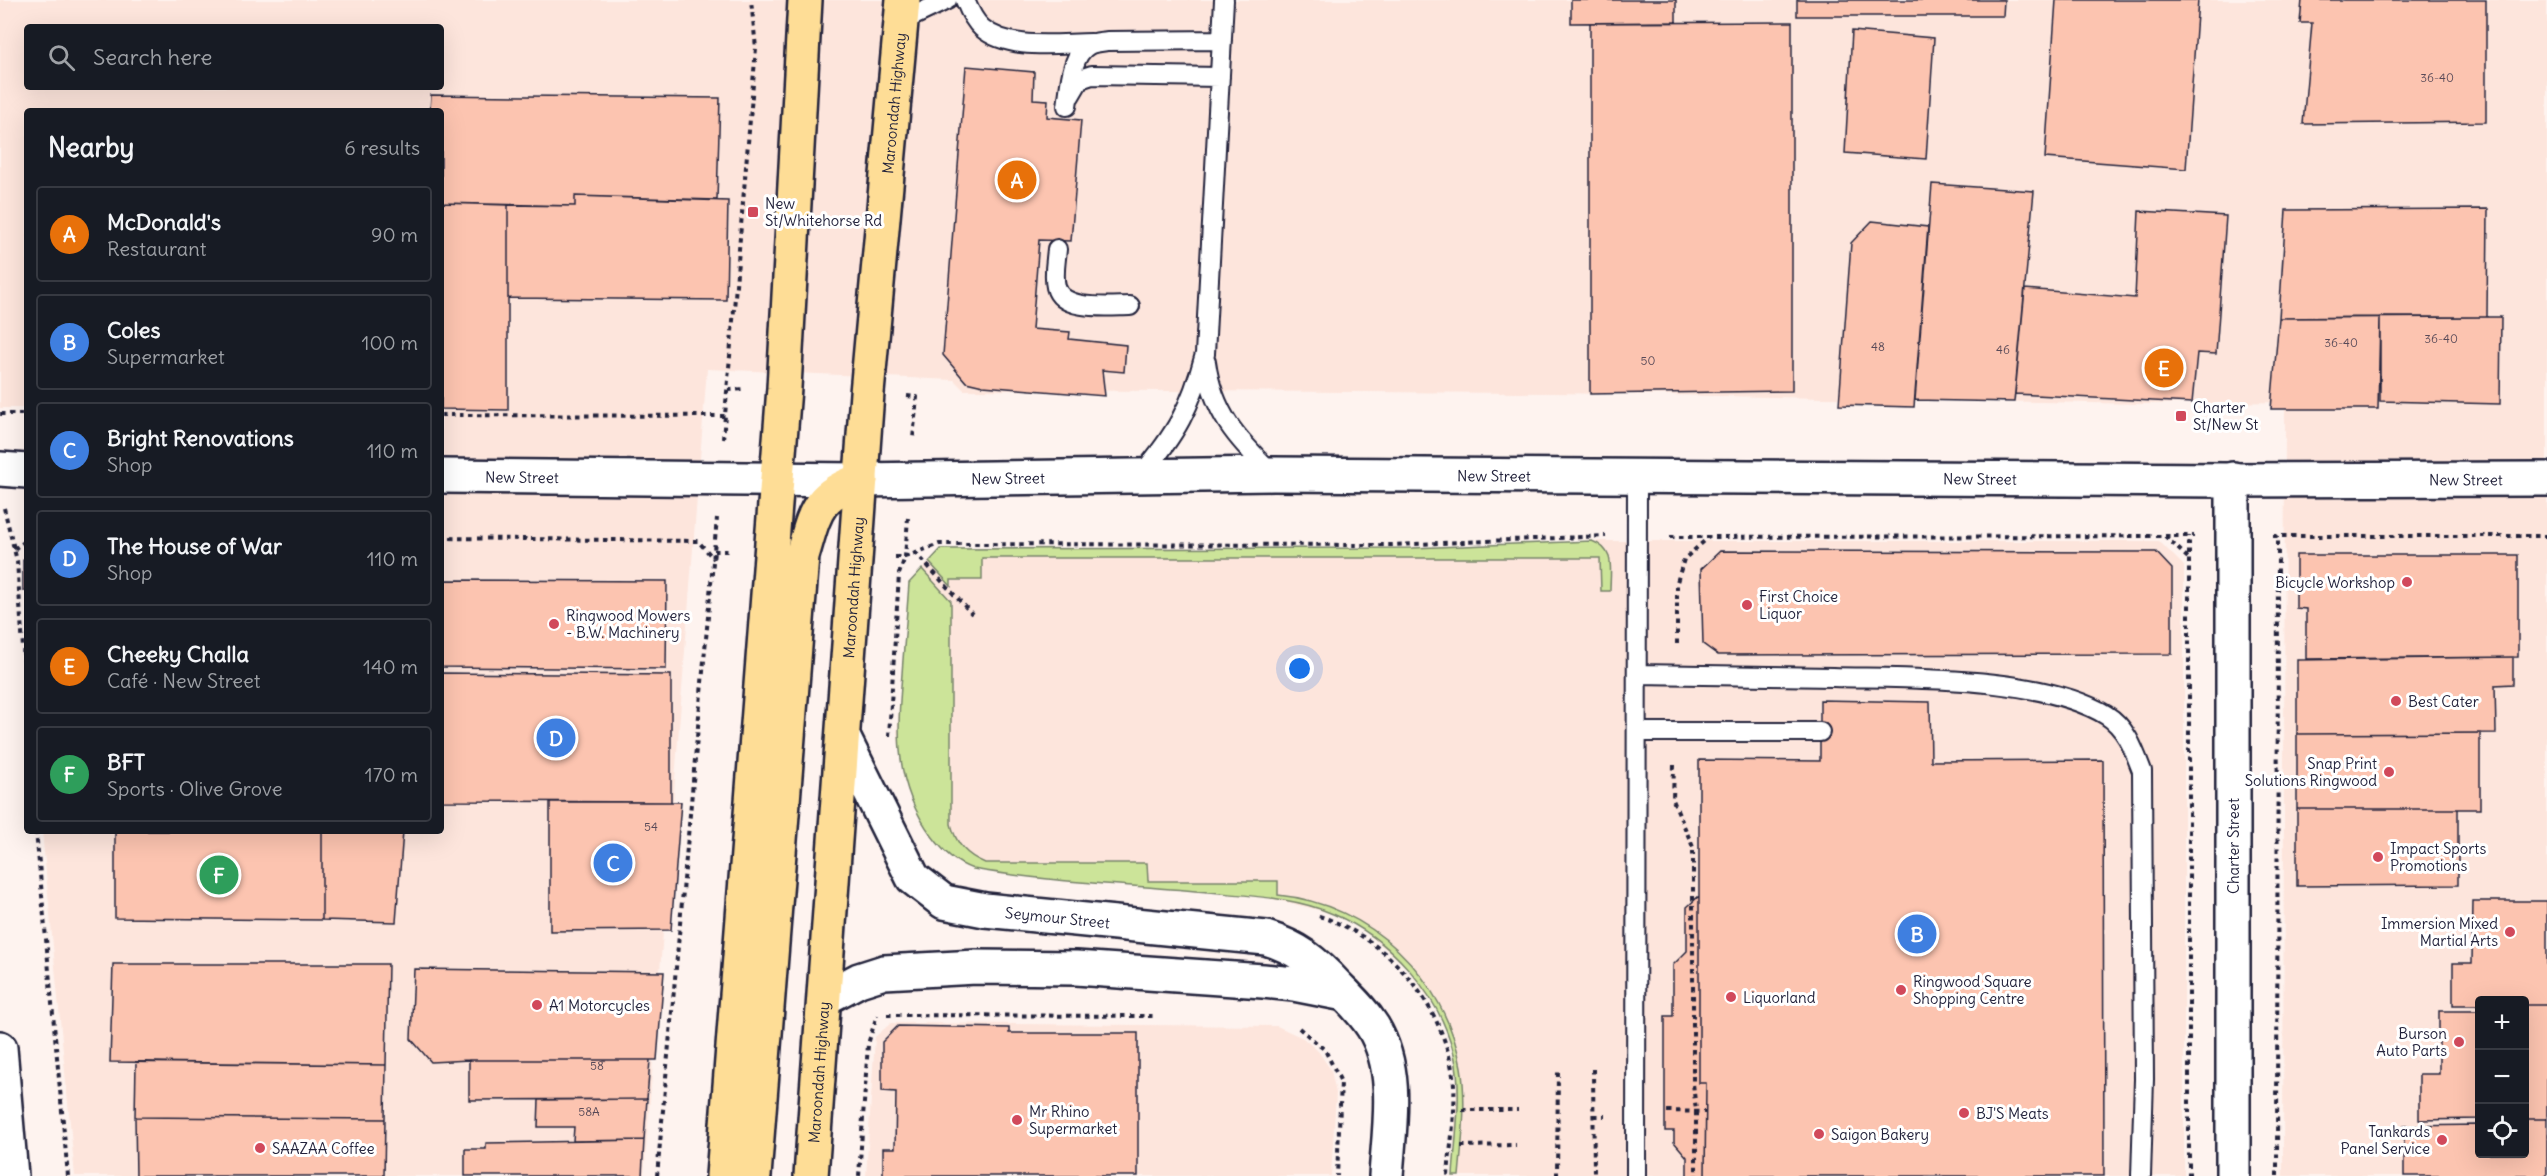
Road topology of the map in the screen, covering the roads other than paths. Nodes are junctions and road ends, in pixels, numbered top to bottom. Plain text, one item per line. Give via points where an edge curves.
1 (783, 0) edge
2 (805, 0) edge
3 (947, 0) edge
4 (965, 0) edge
5 (1224, 0) edge
6 (902, 11) edge
7 (1222, 40) junction
8 (1091, 43) junction
9 (1220, 76) junction
10 (800, 92) junction
11 (1057, 249) dead end
12 (1130, 306) dead end
13 (1204, 354) junction
14 (24, 472) edge
15 (1273, 474) junction
16 (1141, 475) junction
17 (1637, 475) junction
18 (444, 476) edge
19 (777, 479) junction
20 (2233, 479) junction
21 (2547, 479) edge
22 (861, 480) junction
23 (1, 484) edge
24 (1637, 674) junction
25 (1637, 732) junction
26 (1820, 732) dead end
27 (844, 740) junction
28 (1345, 994) junction
29 (825, 998) junction
30 (0, 1048) edge
31 (11, 1176) edge
32 (723, 1176) edge
33 (754, 1176) edge
34 (811, 1176) edge
35 (1386, 1176) edge
36 (1636, 1176) edge
37 (2141, 1176) edge
38 (2234, 1176) edge

1 - 10 highway
2 - 10 highway
3 - 6 lane
4 - 8 lane via 982,28 998,37 1014,42
5 - 7 lane
6 - 22 highway, Maroondah Highway
7 - 8 lane
7 - 9 lane
8 - 9 lane via 1075,64 1067,106 1080,79 1092,75
9 - 13 lane
10 - 19 highway
11 - 12 lane via 1056,289 1063,298 1076,304
13 - 15 lane via 1214,401 1244,446
13 - 16 lane via 1196,388 1183,416 1166,446
14 - 23 street
15 - 16 street, New Street
15 - 17 street, New Street
16 - 22 street, New Street
17 - 20 street, New Street
17 - 24 lane
18 - 19 street, New Street
19 - 22 street, New Street
19 - 32 highway
20 - 21 street, New Street
20 - 38 street, Charter Street
22 - 27 highway, Maroondah Highway
22 - 33 highway via 840,487 816,510 802,556
24 - 25 lane
24 - 37 lane via 1953,681 2024,689 2071,700 2107,716 2129,738 2142,771
25 - 26 lane
25 - 36 lane
27 - 28 street, Seymour Street via 914,878 944,902 985,910 1266,938 1288,945 1307,958
27 - 29 highway, Maroondah Highway
28 - 29 street via 1263,981 1076,968 976,968 884,972
28 - 35 street, Seymour Street via 1374,1029 1385,1058 1390,1088
29 - 34 highway, Maroondah Highway
30 - 31 street

